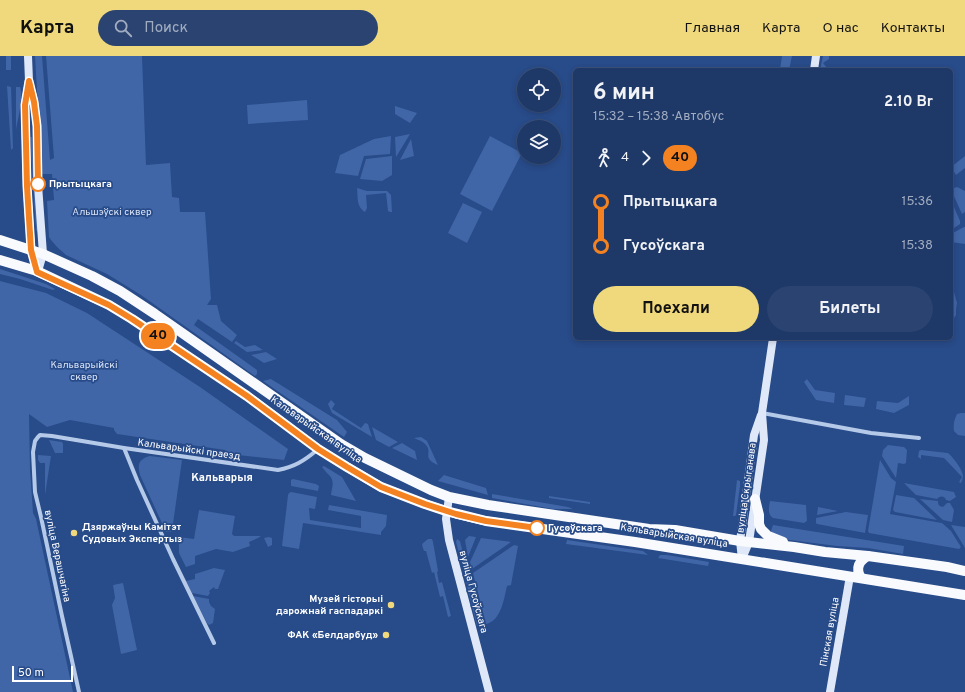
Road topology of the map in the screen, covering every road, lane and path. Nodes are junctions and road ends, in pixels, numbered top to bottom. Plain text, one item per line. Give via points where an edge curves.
1 (28, 56) edge
2 (816, 56) edge
3 (814, 68) edge
4 (29, 81) junction
5 (0, 240) edge
6 (31, 250) junction
7 (43, 254) junction
8 (0, 260) edge
9 (37, 272) junction
10 (772, 340) edge
11 (762, 412) junction
12 (327, 434) junction
13 (52, 436) joint
14 (919, 438) dead end
15 (124, 448) junction
16 (318, 449) junction
17 (449, 497) junction
18 (755, 499) junction
19 (446, 511) junction
20 (745, 541) junction
21 (794, 547) junction
22 (868, 556) junction
23 (742, 559) junction
24 (965, 571) edge
25 (850, 576) junction
26 (861, 578) junction
27 (965, 595) edge
28 (214, 643) dead end
29 (79, 692) edge
30 (489, 692) edge
31 (830, 692) edge

1 - 4 main road
2 - 3 main road
4 - 6 main road via 25,105
4 - 7 main road via 37,126
5 - 6 main road, Кальварыйская вуліца
6 - 7 main road, Кальварыйская вуліца
6 - 9 main road
7 - 9 main road
7 - 12 main road, Кальварыйская вуліца via 126,295
8 - 9 main road, Кальварыйская вуліца
9 - 16 main road, Кальварыйская вуліца via 109,305 132,319 247,396
10 - 11 main road, вуліца Скрыганава
11 - 14 street via 871,433
11 - 18 main road, вуліца Скрыганава via 764,440
11 - 20 main road, вуліца Скрыганава via 754,435
12 - 16 main road
12 - 17 main road, Кальварыйская вуліца via 365,458
13 - 15 street, Кальварыйскі праезд
13 - 29 street, вуліца Верашчагіна via 40,435 35,441 35,492
15 - 16 street, Кальварыйскі праезд via 278,470 302,462
15 - 28 street via 173,559
16 - 19 main road, Кальварыйская вуліца via 381,487
17 - 19 main road, вуліца Гусоўскага
17 - 20 main road, Кальварыйская вуліца via 649,529 675,530
18 - 20 main road, вуліца Скрыганава
18 - 21 main road via 761,529 768,536
19 - 23 main road, Кальварыйская вуліца via 486,521
19 - 30 main road, вуліца Гусоўскага via 450,545
20 - 21 main road, Кальварыйская вуліца
20 - 23 main road, вуліца Скрыганава
21 - 22 main road, Кальварыйская вуліца
22 - 24 main road, Кальварыйская вуліца
22 - 26 main road via 858,564
23 - 25 main road, Кальварыйская вуліца
25 - 26 main road, Кальварыйская вуліца
25 - 31 main road, Пінская вуліца
26 - 27 main road, Кальварыйская вуліца

